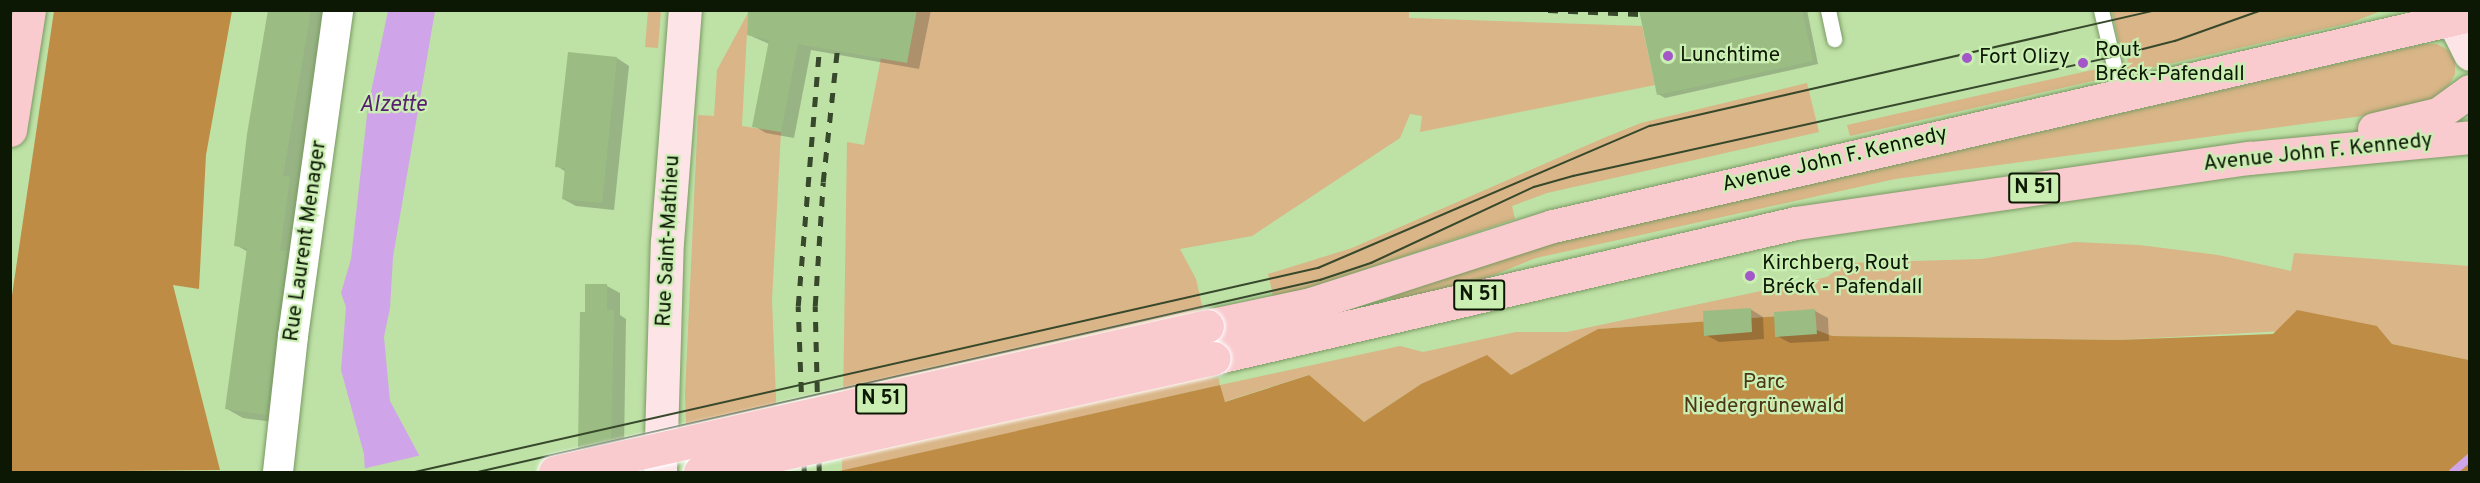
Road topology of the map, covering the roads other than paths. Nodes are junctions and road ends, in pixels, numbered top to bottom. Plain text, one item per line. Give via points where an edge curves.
1 (29, 10) edge
2 (338, 10) edge
3 (685, 10) edge
4 (1828, 10) edge
5 (2101, 10) edge
6 (2456, 15) edge
7 (1834, 39) dead end
8 (2469, 54) edge
9 (2469, 91) edge
10 (2121, 95) junction
11 (10, 130) edge
12 (2469, 137) edge
13 (2249, 158) junction
14 (278, 472) edge
15 (555, 472) edge
16 (660, 472) edge
17 (699, 472) edge

1 - 11 main road
2 - 14 street, Rue Laurent Menager via 292,336
3 - 16 main road, Rue Saint-Mathieu via 667,242
4 - 7 lane
5 - 10 lane
6 - 8 main road
6 - 10 main road, Avenue John F. Kennedy / N 51
9 - 13 main road, N 51 via 2438,114
10 - 15 main road, Avenue John F. Kennedy / N 51, bridge via 1553,226 1311,304
12 - 13 main road, Avenue John F. Kennedy / N 51
13 - 17 main road, Avenue John F. Kennedy / N 51, bridge via 1744,232 1214,357

